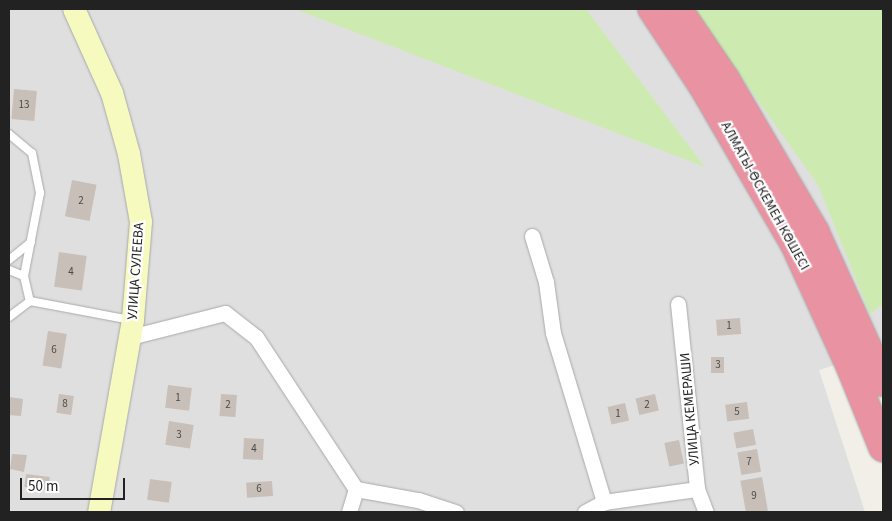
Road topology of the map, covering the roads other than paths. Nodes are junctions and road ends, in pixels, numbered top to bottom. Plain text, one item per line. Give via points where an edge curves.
1 (74, 9) edge
2 (652, 9) edge
3 (678, 9) edge
4 (9, 134) edge
5 (532, 236) dead end
6 (31, 242) junction
7 (9, 260) edge
8 (9, 270) edge
9 (24, 276) junction
10 (30, 301) junction
11 (678, 304) dead end
12 (9, 316) edge
13 (131, 329) junction
14 (883, 382) edge
15 (883, 448) edge
16 (356, 489) junction
17 (697, 489) junction
18 (604, 502) junction
19 (99, 512) edge
20 (349, 512) edge
21 (456, 512) edge
22 (585, 512) edge
23 (706, 512) edge

1 - 13 main road, УЛИЦА СУЛЕЕВА via 112,93 129,154 141,222
2 - 15 highway, АЛМАТЫ-ӨСКЕМЕН КӨШЕСІ via 704,88 794,243
3 - 14 highway, АЛМАТЫ-ӨСКЕМЕН КӨШЕСІ via 726,80 815,232
4 - 6 lane via 32,153 37,177 40,193
5 - 18 street via 546,282 553,333
6 - 7 lane
6 - 9 lane
8 - 9 lane
9 - 10 lane
10 - 12 lane
10 - 13 lane
11 - 17 street, УЛИЦА КЕМЕРАШИ
13 - 16 street via 225,314 256,337
13 - 19 main road, УЛИЦА СУЛЕЕВА
16 - 20 street
16 - 21 street via 418,500
17 - 18 street
17 - 23 street, УЛИЦА КЕМЕРАШИ
18 - 22 street

